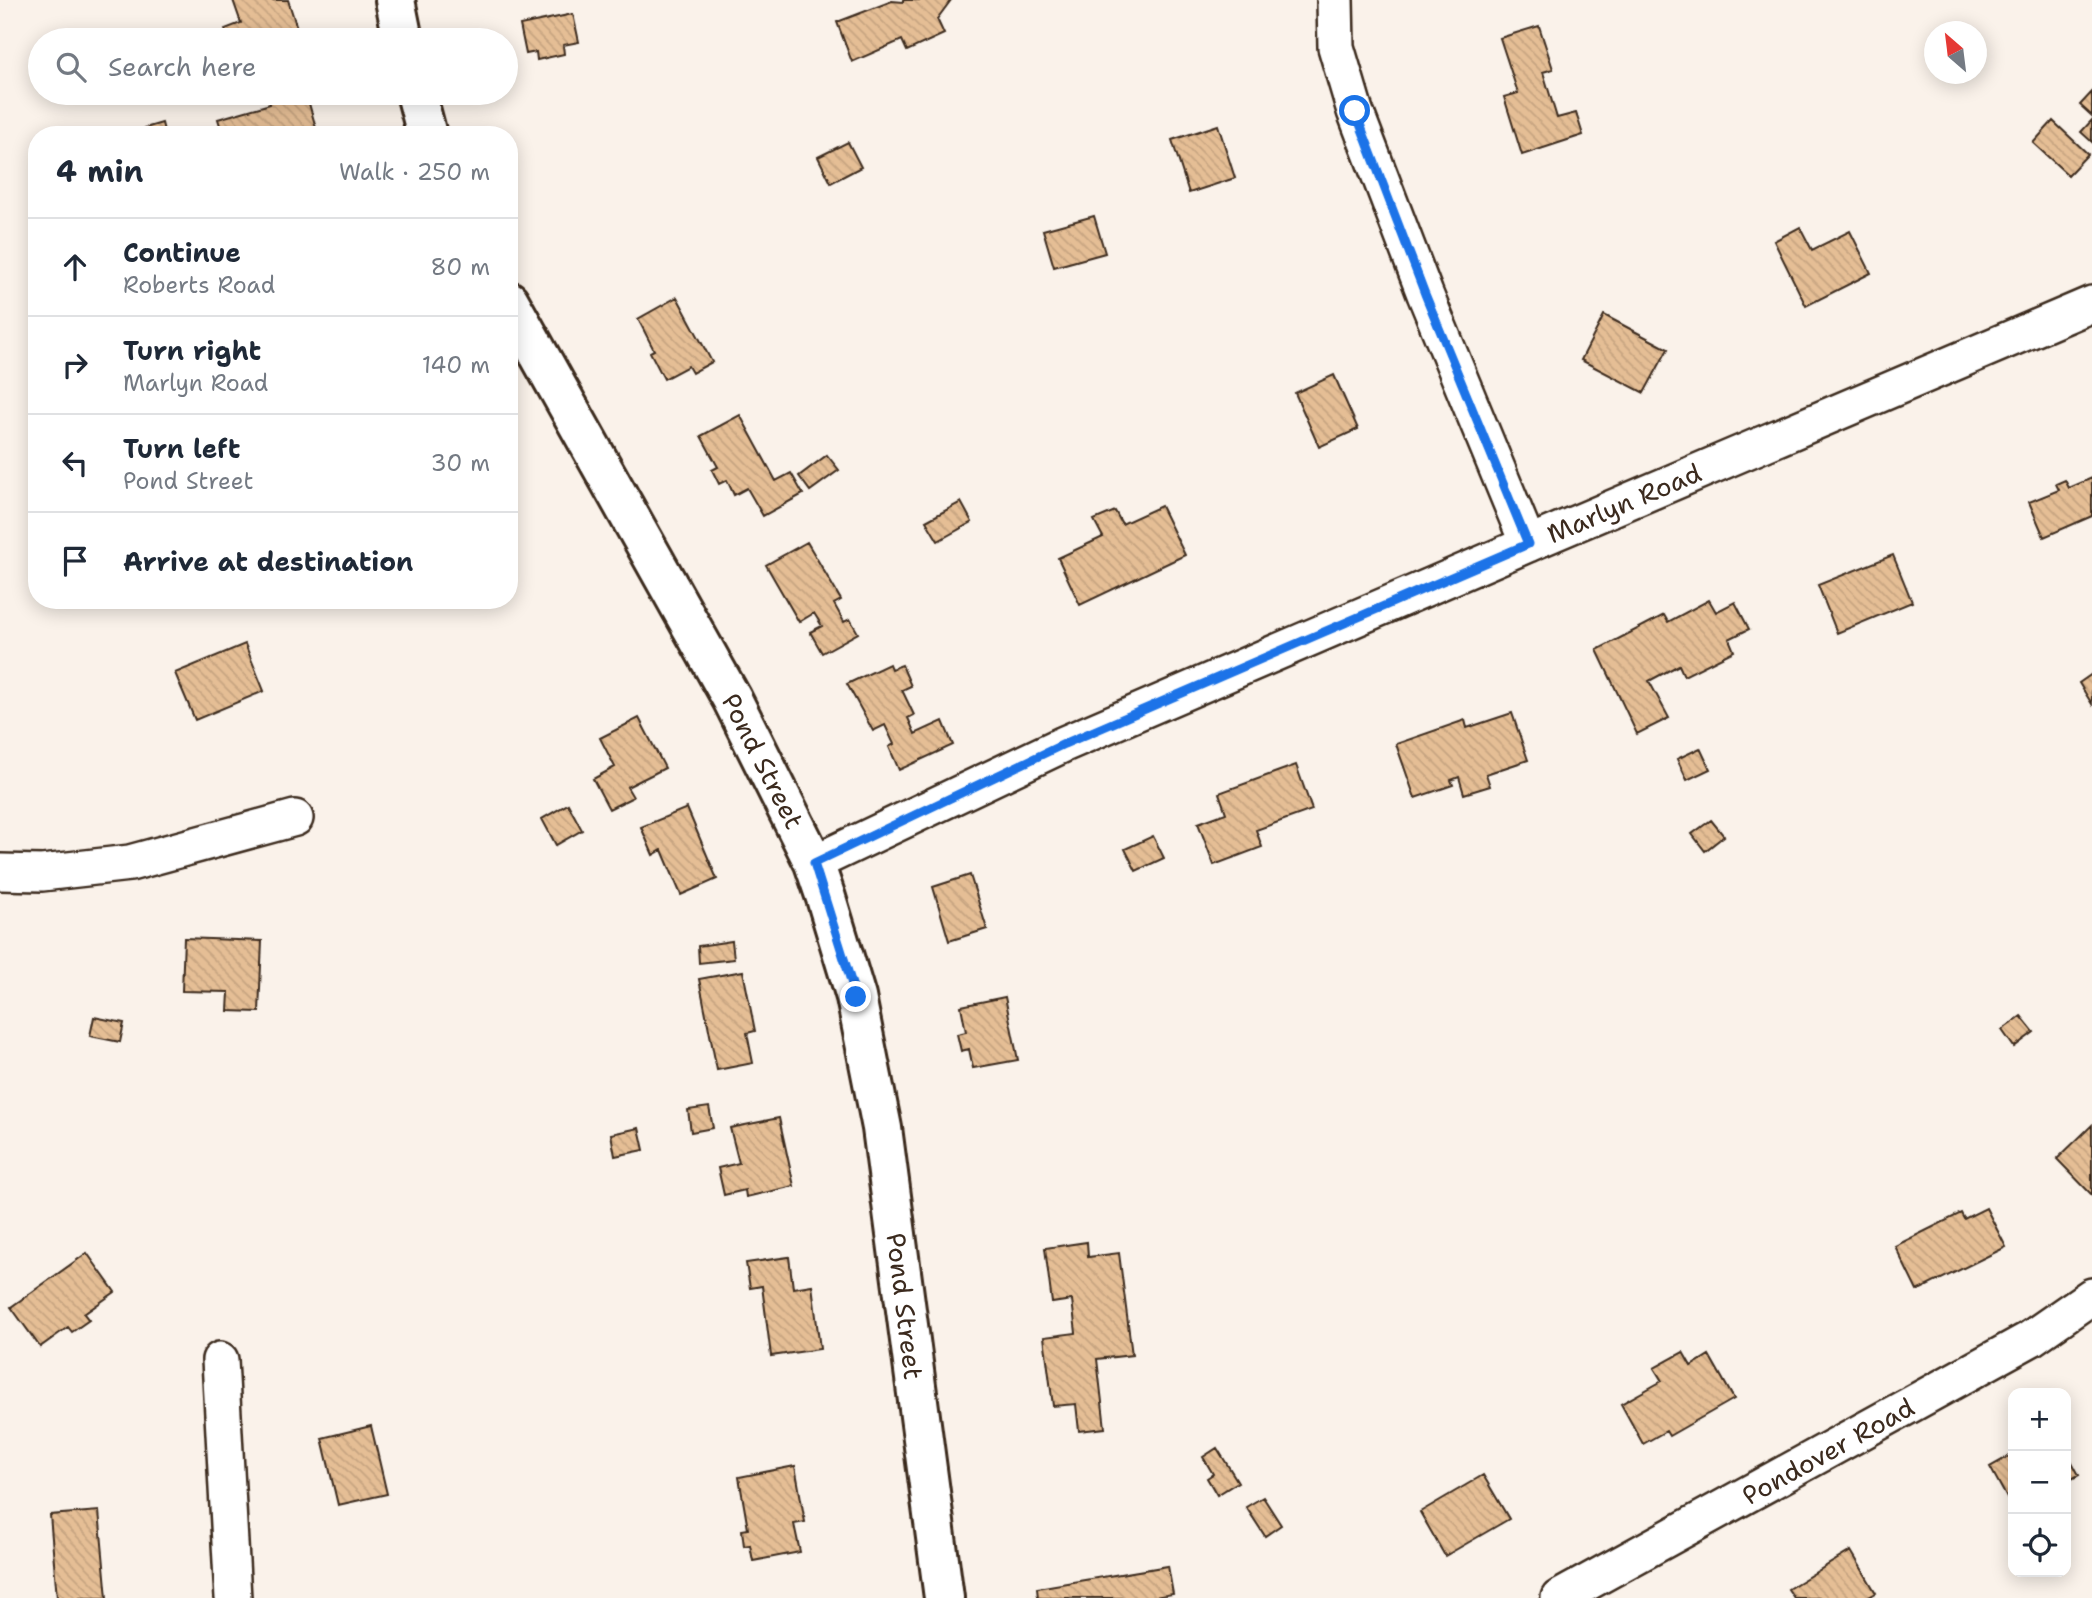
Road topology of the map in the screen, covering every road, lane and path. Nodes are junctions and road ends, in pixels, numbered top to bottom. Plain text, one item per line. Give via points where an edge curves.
1 (395, 0) edge
2 (1335, 0) edge
3 (401, 28) edge
4 (419, 105) edge
5 (425, 126) edge
6 (2092, 304) edge
7 (518, 317) edge
8 (1528, 544) junction
9 (295, 818) dead end
10 (814, 863) junction
11 (0, 872) edge
12 (2092, 1296) edge
13 (220, 1360) dead end
14 (233, 1598) edge
15 (944, 1598) edge
16 (1559, 1598) edge

1 - 3 street
2 - 8 street via 1336,47 1355,111
4 - 5 street
6 - 8 street, Marlyn Road
7 - 10 street, Pond Street via 732,699
8 - 10 street, Marlyn Road via 1064,744
9 - 11 street via 130,863 42,873
10 - 15 street, Pond Street via 856,997 882,1128
12 - 16 street, Pondover Road via 2030,1339
13 - 14 street

